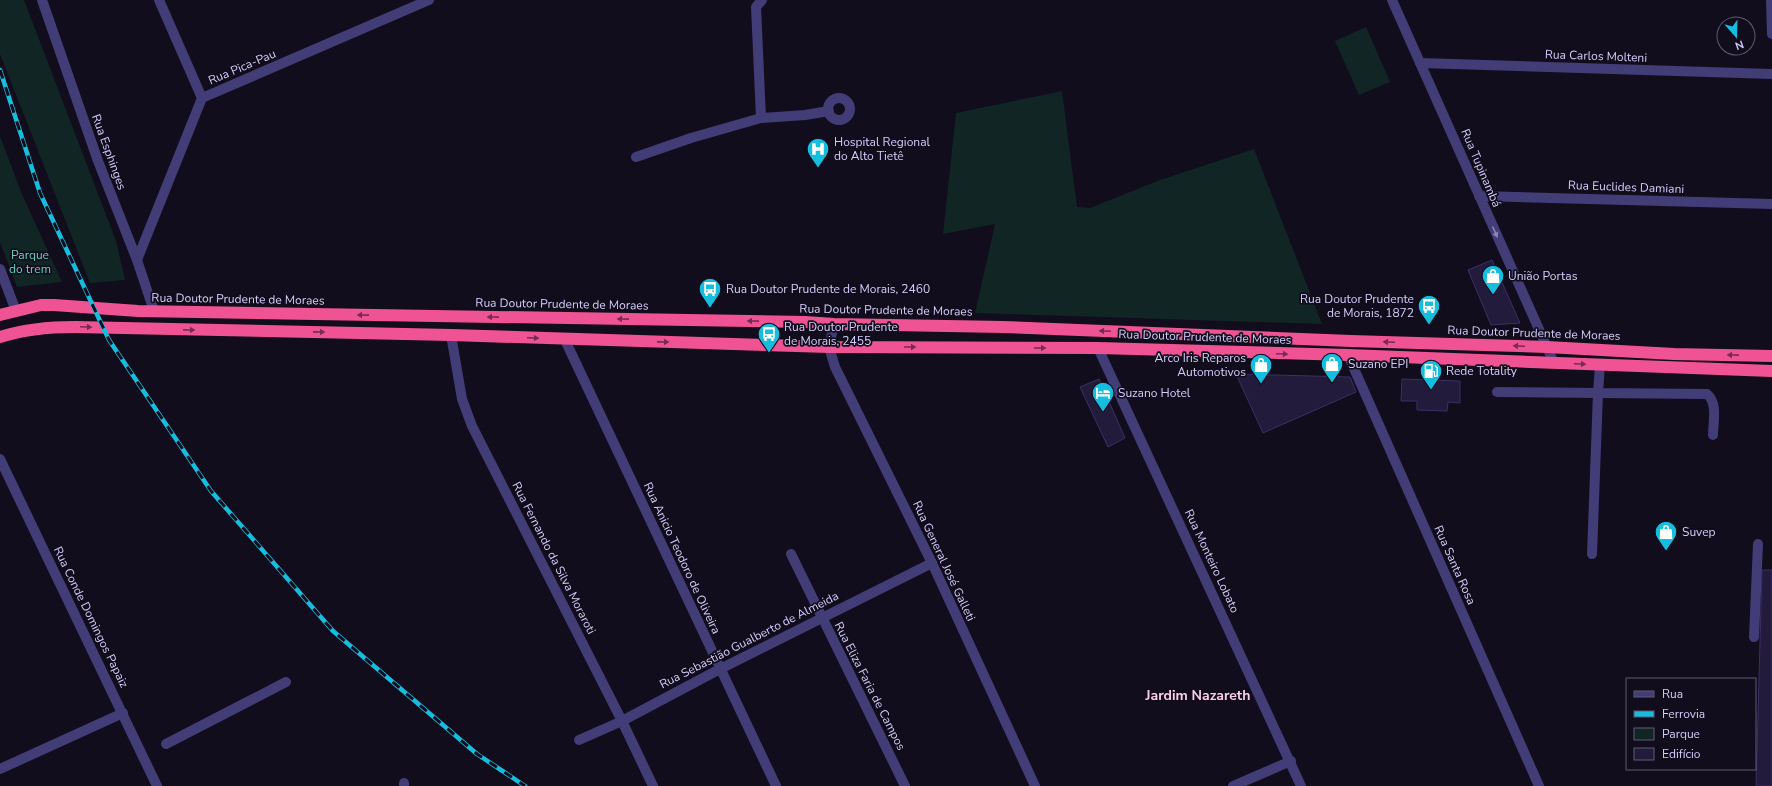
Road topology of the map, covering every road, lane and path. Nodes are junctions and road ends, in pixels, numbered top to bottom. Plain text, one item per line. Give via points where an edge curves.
1 (42, 0) edge
2 (159, 0) edge
3 (429, 0) edge
4 (762, 0) edge
5 (1392, 0) edge
6 (1771, 0) edge
7 (1772, 34) edge
8 (1420, 63) junction
9 (1772, 74) edge
10 (202, 98) junction
11 (829, 111) dead end
12 (761, 118) junction
13 (636, 158) dead end
14 (1479, 196) junction
15 (1772, 204) edge
16 (137, 260) junction
17 (0, 269) edge
18 (154, 311) junction
19 (16, 312) junction
20 (0, 315) edge
21 (834, 324) junction
22 (14, 332) junction
23 (452, 335) junction
24 (0, 337) edge
25 (565, 340) junction
26 (0, 342) edge
27 (829, 347) junction
28 (1547, 347) junction
29 (1098, 348) junction
30 (1674, 354) junction
31 (1348, 355) junction
32 (1772, 356) edge
33 (1554, 363) junction
34 (1600, 366) junction
35 (1772, 371) edge
36 (1497, 392) dead end
37 (1598, 393) junction
38 (1713, 435) dead end
39 (0, 459) edge
40 (3, 474) edge
41 (1758, 544) dead end
42 (791, 554) dead end
43 (1592, 554) dead end
44 (932, 563) junction
45 (821, 618) junction
46 (1754, 637) dead end
47 (720, 669) junction
48 (286, 682) dead end
49 (123, 713) junction
50 (622, 721) junction
51 (578, 740) dead end
52 (166, 744) dead end
53 (1291, 761) junction
54 (1, 766) edge
55 (157, 786) edge
56 (653, 786) edge
57 (776, 786) edge
58 (905, 786) edge
59 (1035, 786) edge
60 (1233, 786) edge
61 (1301, 786) edge
62 (1539, 786) edge

1 - 16 street, Rua Esphinges via 98,161
2 - 10 street
3 - 10 street, Rua Pica-Pau
4 - 12 street via 756,7
5 - 8 street, Rua Tupinambá
6 - 7 street
8 - 9 street, Rua Carlos Molteni
8 - 14 street, Rua Tupinambá
10 - 16 street, Rua Pica-Pau
11 - 12 street
12 - 13 street via 691,138
14 - 15 street, Rua Euclides Damiani
14 -> 28 street, Rua Tupinambá
16 - 18 street, Rua Esphinges
17 - 19 street
18 - 19 highway, Rua Doutor Prudente de Moraes via 54,305
21 -> 18 highway, Rua Doutor Prudente de Moraes
19 - 20 highway, Rua Doutor Prudente de Moraes
21 - 27 street
28 -> 21 highway, Rua Doutor Prudente de Moraes via 1003,327
22 -> 23 highway, Rua Doutor Prudente de Moraes via 47,327
22 - 24 highway, Rua Doutor Prudente de Moraes
22 - 26 street, Rua Doutor Prudente de Moraes
23 -> 25 highway, Rua Doutor Prudente de Moraes
23 - 50 street, Rua Fernando da Silva Moraroti via 462,399 472,426
25 -> 27 highway, Rua Doutor Prudente de Moraes
25 - 47 street, Rua Anicio Teodoro de Oliveira
27 -> 29 highway, Rua Doutor Prudente de Moraes
27 - 44 street, Rua General José Galleti via 835,367
28 - 30 highway, Rua Doutor Prudente de Moraes
28 - 33 street, Rua Tupinambá
29 -> 31 highway, Rua Doutor Prudente de Moraes
29 - 53 street, Rua Monteiro Lobato
32 -> 30 highway, Rua Doutor Prudente de Moraes
30 - 34 highway via 1615,358
31 - 33 highway, Rua Doutor Prudente de Moraes
31 - 62 street, Rua Santa Rosa
33 -> 34 highway, Rua Doutor Prudente de Moraes
34 - 35 highway, Rua Doutor Prudente de Moraes
34 - 37 street
36 - 37 street
37 - 38 street via 1707,394 1714,405
37 - 43 street
39 - 40 street, Rua Conde Domingos Papaiz
40 - 49 street, Rua Conde Domingos Papaiz
41 - 46 street
42 - 45 street, Rua Eliza Faria de Campos
44 - 45 street, Rua Sebastião Gualberto de Almeida
44 - 59 street, Rua General José Galleti
45 - 47 street, Rua Sebastião Gualberto de Almeida
45 - 58 street, Rua Eliza Faria de Campos
47 - 50 street, Rua Sebastião Gualberto de Almeida
47 - 57 street, Rua Anicio Teodoro de Oliveira
48 - 52 street
49 - 54 street
49 - 55 street, Rua Conde Domingos Papaiz
50 - 51 street, Rua Sebastião Gualberto de Almeida
50 - 56 street, Rua Fernando da Silva Moraroti
53 - 60 street
53 - 61 street, Rua Monteiro Lobato

